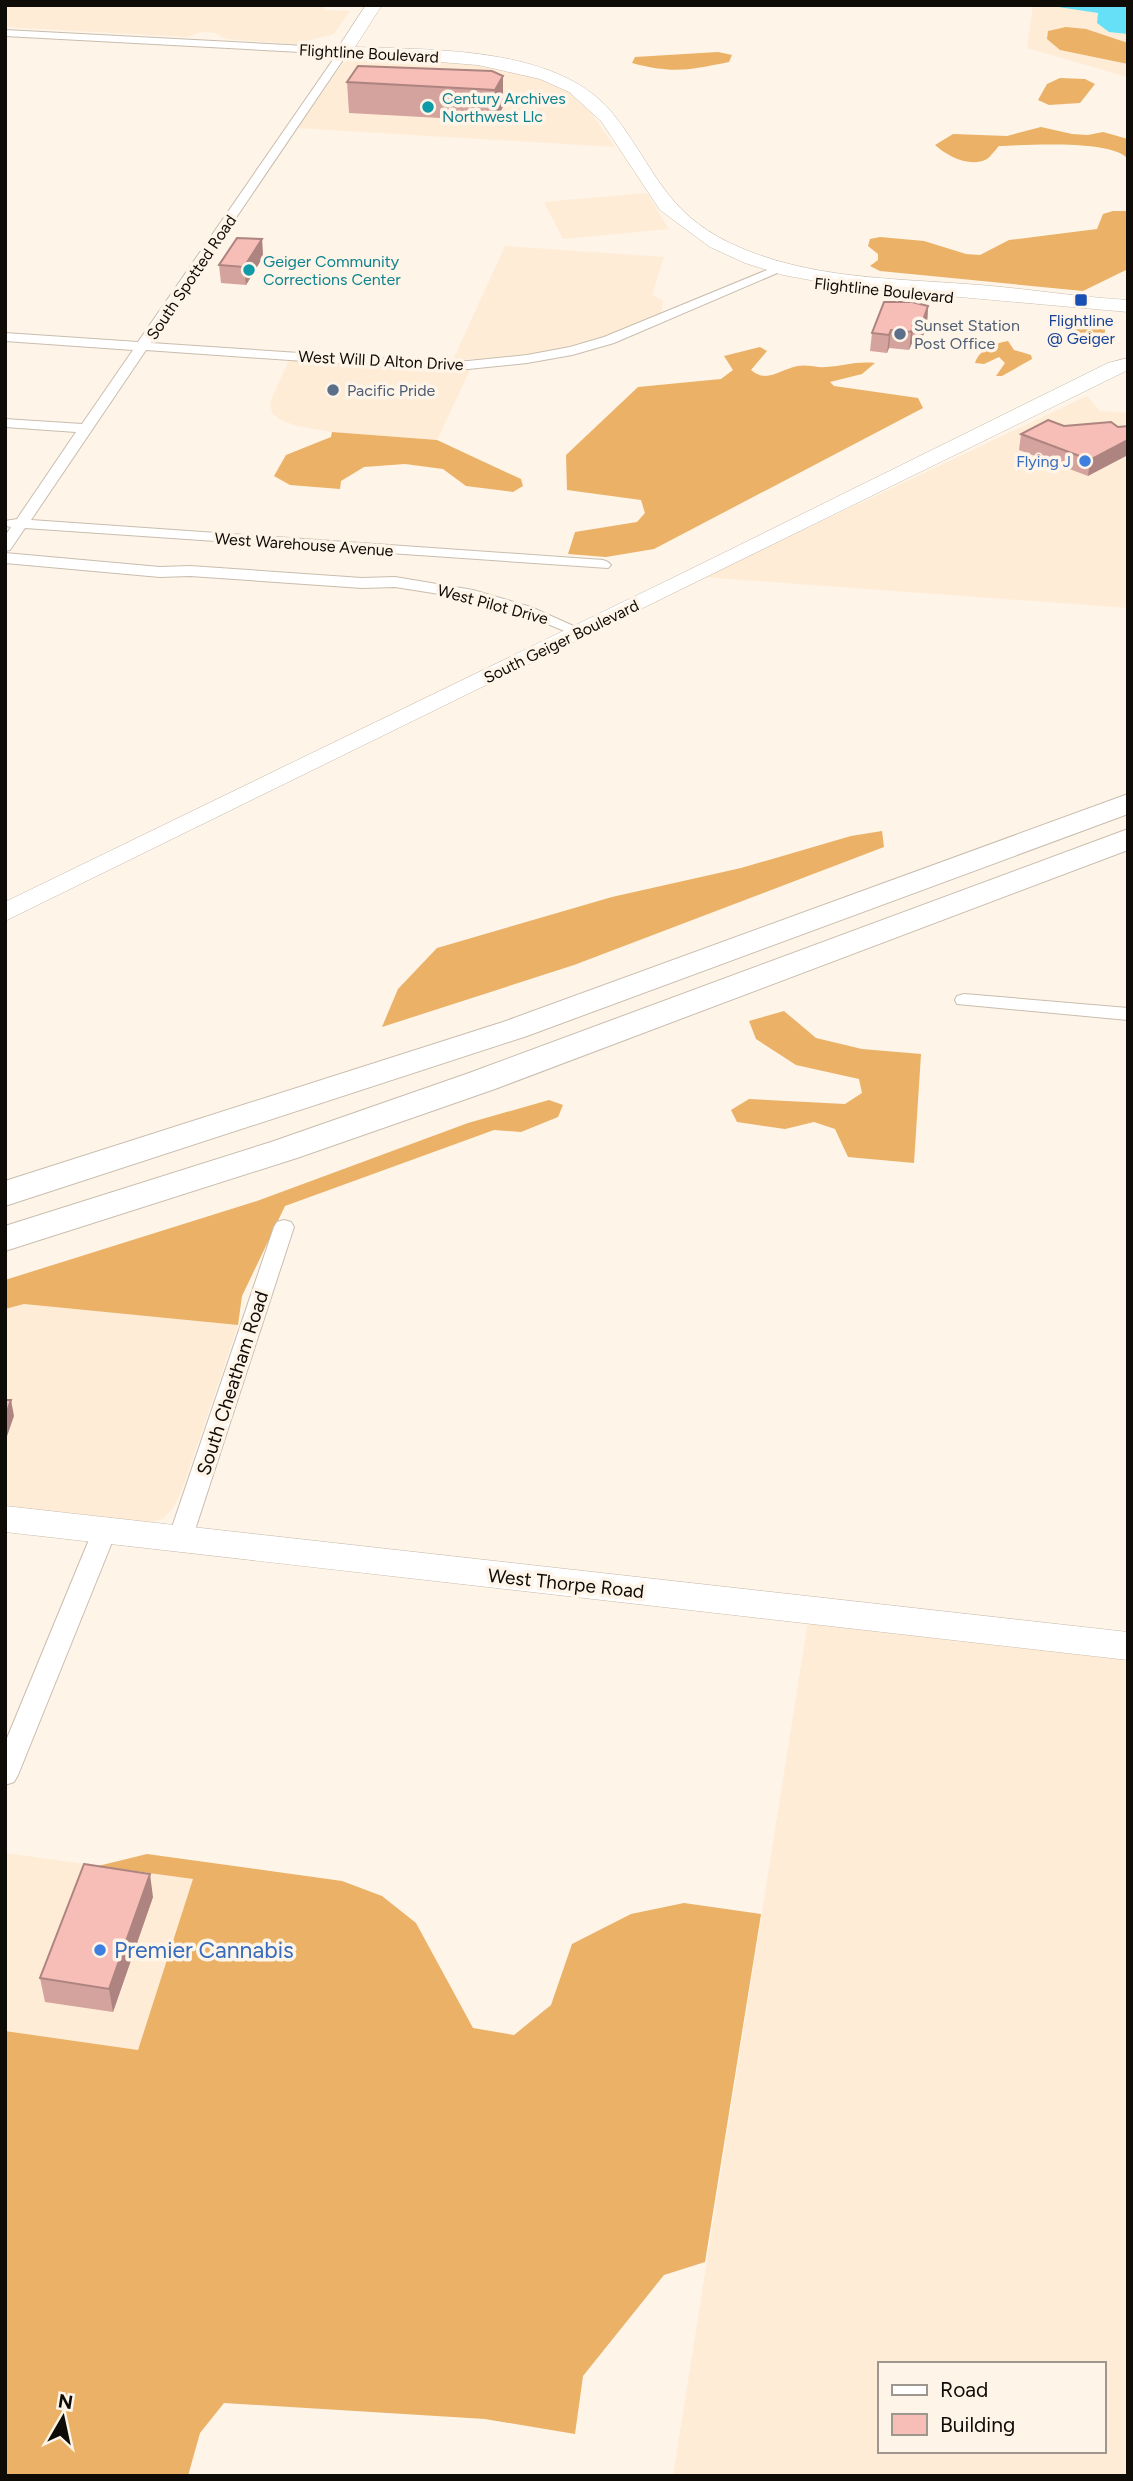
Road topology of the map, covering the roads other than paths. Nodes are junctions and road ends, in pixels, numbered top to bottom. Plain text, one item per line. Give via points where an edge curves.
1 (374, 5) edge
2 (5, 33) edge
3 (344, 51) junction
4 (776, 271) junction
5 (1128, 306) edge
6 (1128, 315) edge
7 (5, 337) edge
8 (1128, 343) edge
9 (145, 346) junction
10 (1121, 365) edge
11 (5, 423) edge
12 (87, 429) junction
13 (13, 523) edge
14 (5, 547) edge
15 (5, 558) edge
16 (316, 562) junction
17 (603, 565) dead end
18 (572, 636) junction
19 (1128, 803) edge
20 (1128, 839) edge
21 (1128, 861) edge
22 (5, 913) edge
23 (894, 927) junction
24 (964, 1000) dead end
25 (1128, 1014) edge
26 (5, 1194) edge
27 (284, 1227) dead end
28 (5, 1239) edge
29 (5, 1519) edge
30 (105, 1530) junction
31 (180, 1539) junction
32 (1128, 1646) edge
33 (5, 1775) edge

1 - 3 street, South Spotted Road
2 - 3 street, Flightline Boulevard
3 - 4 street, Flightline Boulevard via 490,62 540,74 581,92 613,127 668,208 671,225 698,246
3 - 9 street, South Spotted Road
4 - 5 street, Flightline Boulevard
4 - 6 street, Flightline Boulevard via 835,286
4 - 9 street, West Will D Alton Drive via 609,340 527,359 468,365 405,364
7 - 9 street, West Will D Alton Drive
8 - 10 street, South Geiger Boulevard via 1114,360
9 - 12 street, South Spotted Road
10 - 18 street, South Geiger Boulevard
11 - 12 street
12 - 13 street, South Spotted Road
13 - 14 street, South Spotted Road
13 - 16 street, West Warehouse Avenue
15 - 16 street, West Pilot Drive via 160,572
16 - 17 street, West Warehouse Avenue
16 - 18 street, West Pilot Drive via 386,591 481,610
18 - 22 street, South Geiger Boulevard
19 - 26 highway via 502,1034
20 - 23 highway
21 - 23 highway via 962,917
23 - 28 highway via 334,1133
24 - 25 street
27 - 31 street, South Cheatham Road
29 - 30 street, West Thorpe Road
30 - 31 street, West Thorpe Road
30 - 33 street
31 - 32 street, West Thorpe Road

